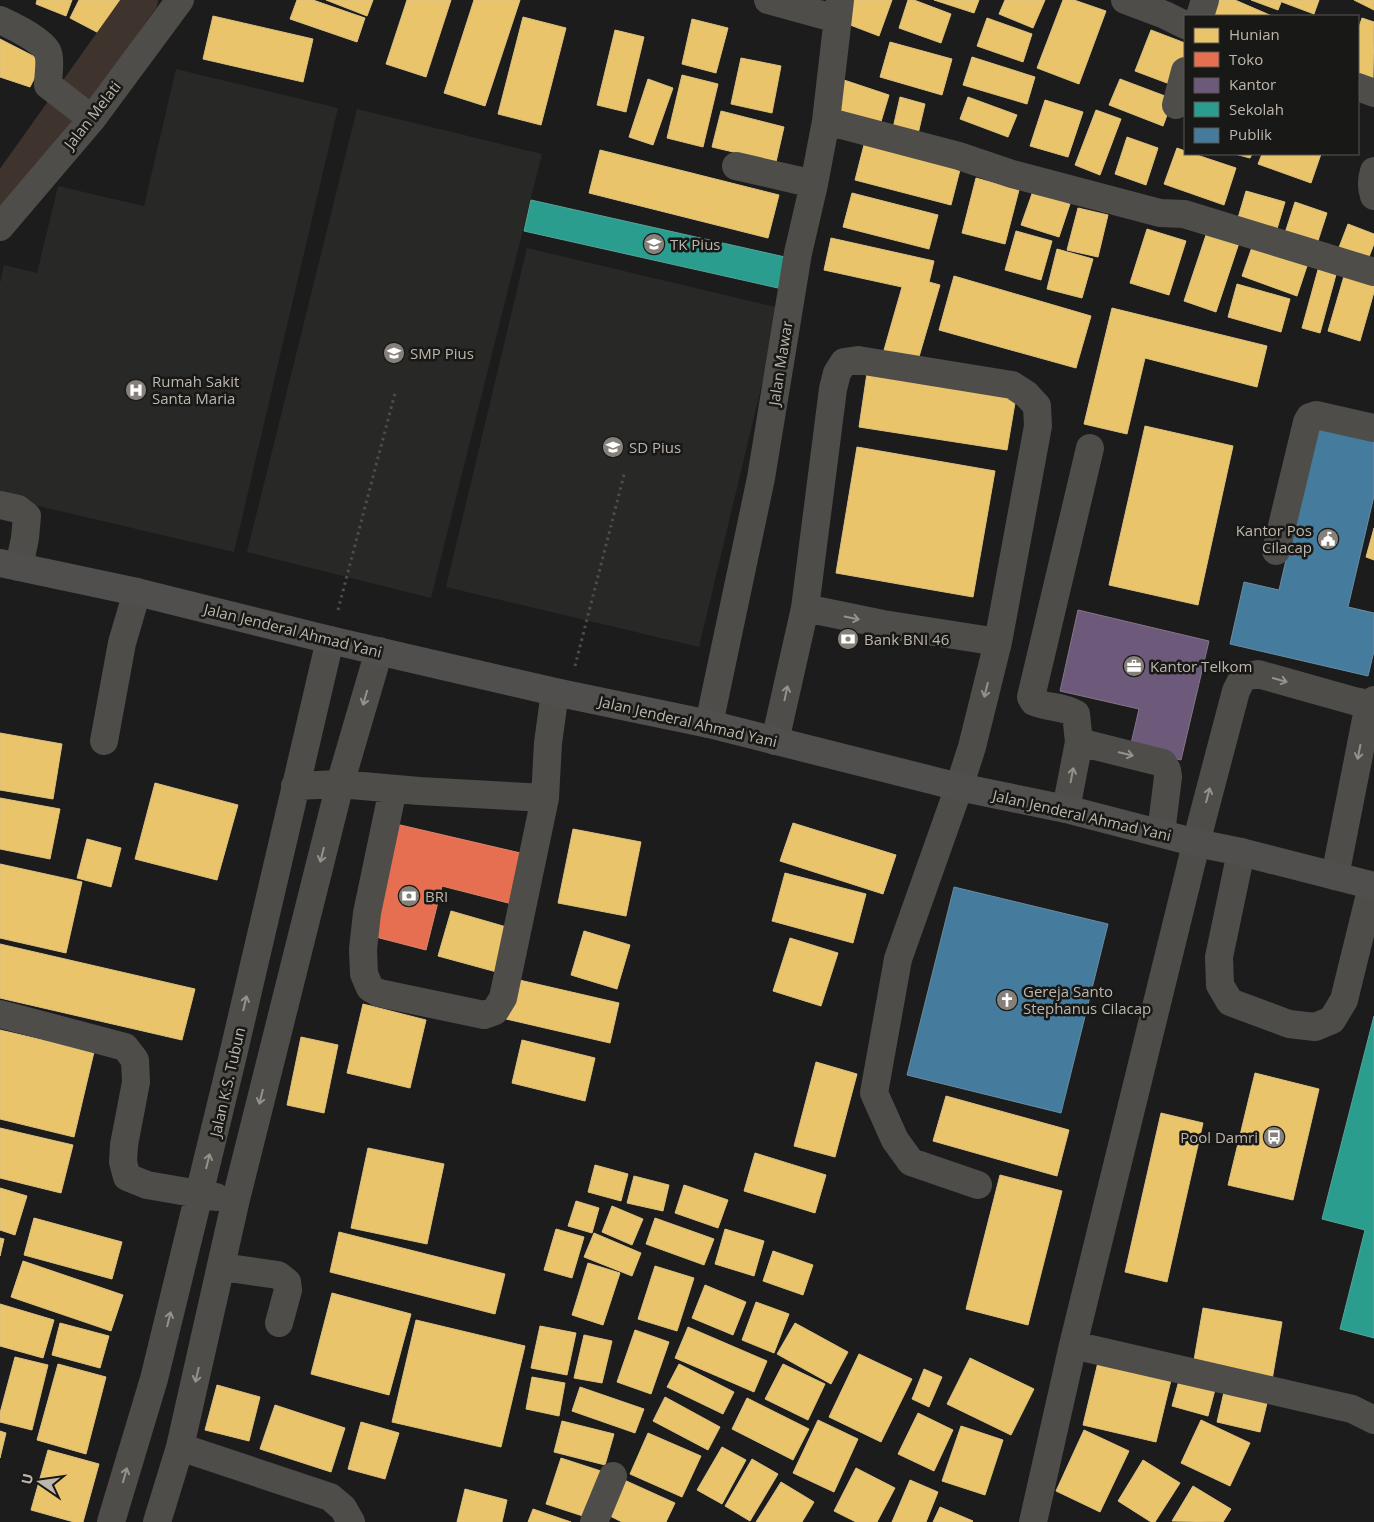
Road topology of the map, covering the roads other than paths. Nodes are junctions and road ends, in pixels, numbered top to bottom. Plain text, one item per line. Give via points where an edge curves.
1 (180, 0) edge
2 (768, 0) edge
3 (1125, 0) edge
4 (1205, 0) edge
5 (839, 10) edge
6 (1200, 15) edge
7 (0, 20) edge
8 (1184, 25) edge
9 (1184, 75) edge
10 (1359, 87) edge
11 (1374, 93) edge
12 (1176, 106) dead end
13 (81, 111) junction
14 (826, 121) junction
15 (736, 166) dead end
16 (1374, 171) edge
17 (814, 184) junction
18 (1374, 196) edge
19 (0, 227) edge
20 (1373, 269) edge
21 (1374, 428) edge
22 (1090, 448) dead end
23 (0, 505) edge
24 (1276, 551) dead end
25 (10, 565) edge
26 (137, 592) junction
27 (805, 608) junction
28 (330, 640) junction
29 (998, 642) junction
30 (379, 651) junction
31 (561, 693) junction
32 (1371, 702) edge
33 (709, 724) junction
34 (104, 741) dead end
35 (775, 741) junction
36 (1078, 742) junction
37 (340, 784) junction
38 (296, 786) junction
39 (959, 787) junction
40 (393, 789) junction
41 (545, 798) junction
42 (1066, 809) junction
43 (1161, 833) junction
44 (1197, 843) junction
45 (1241, 852) junction
46 (1335, 876) junction
47 (1373, 886) edge
48 (0, 1014) edge
49 (233, 1055) junction
50 (269, 1064) junction
51 (978, 1185) dead end
52 (199, 1195) junction
53 (236, 1199) junction
54 (222, 1267) junction
55 (279, 1323) dead end
56 (1073, 1346) junction
57 (1374, 1420) edge
58 (180, 1448) junction
59 (613, 1476) dead end
60 (111, 1522) edge
61 (156, 1522) edge
62 (351, 1522) edge
63 (594, 1522) edge
64 (1033, 1522) edge

1 - 13 street, Jalan Melati
2 - 5 street
3 - 8 street
4 - 6 street
5 - 14 street, Jalan Mawar
7 - 13 street via 21,29 44,47 48,53 48,85
9 - 12 street
10 - 11 street
13 - 19 street, Jalan Melati
14 - 17 street, Jalan Mawar
14 - 20 street via 1160,213 1184,214
15 - 17 street
16 - 18 street via 1371,180
17 - 33 street, Jalan Mawar via 798,253 761,478
21 - 24 street via 1310,417
22 - 36 street via 1031,697 1041,705 1067,709 1076,714
23 - 25 street via 18,509 27,516 25,538
25 - 26 main road, Jalan Jenderal Ahmad Yani
26 - 28 main road, Jalan Jenderal Ahmad Yani
26 - 34 street via 122,644
27 -> 29 street
27 - 29 street via 833,389 837,372 844,362 858,360 1012,385 1037,406 1038,426
35 -> 27 street
28 - 30 main road, Jalan Jenderal Ahmad Yani
28 - 38 street, Jalan K.S. Tubun
29 -> 39 street
30 - 31 main road, Jalan Jenderal Ahmad Yani
30 -> 37 street
31 - 33 main road, Jalan Jenderal Ahmad Yani
31 - 41 street via 548,743
44 -> 32 street via 1236,691 1243,677 1258,674 1354,701
32 -> 46 street
33 - 35 main road, Jalan Jenderal Ahmad Yani
35 - 39 main road, Jalan Jenderal Ahmad Yani
42 -> 36 street
36 -> 43 street via 1163,763 1168,777
37 - 38 street
37 - 40 street
37 -> 50 street
49 -> 38 street, Jalan K.S. Tubun
39 - 42 main road, Jalan Jenderal Ahmad Yani
39 - 51 street via 898,959 874,1092 895,1140 911,1162
40 - 41 street
40 - 41 street via 367,913 364,974 370,988 379,993 484,1015 495,1011 502,998
42 - 43 main road, Jalan Jenderal Ahmad Yani
43 - 44 main road, Jalan Jenderal Ahmad Yani
44 - 45 main road, Jalan Jenderal Ahmad Yani
44 - 56 street
45 - 46 main road, Jalan Jenderal Ahmad Yani
45 - 47 street via 1219,957 1220,985 1230,1002 1289,1024 1315,1027 1332,1020 1344,1000
46 - 47 main road, Jalan Jenderal Ahmad Yani
48 - 52 street via 126,1047 135,1060 136,1082 124,1145 123,1162 127,1177 147,1185
49 - 50 street
52 -> 49 street, Jalan K.S. Tubun
50 -> 53 street
52 - 53 street
60 -> 52 street, Jalan K.S. Tubun via 154,1379
53 - 54 street
54 - 55 street via 278,1275 287,1282 288,1290
54 -> 58 street
56 - 57 street via 1352,1409
56 - 64 street
58 - 61 street
58 - 62 street via 330,1497 343,1508
59 - 63 street

